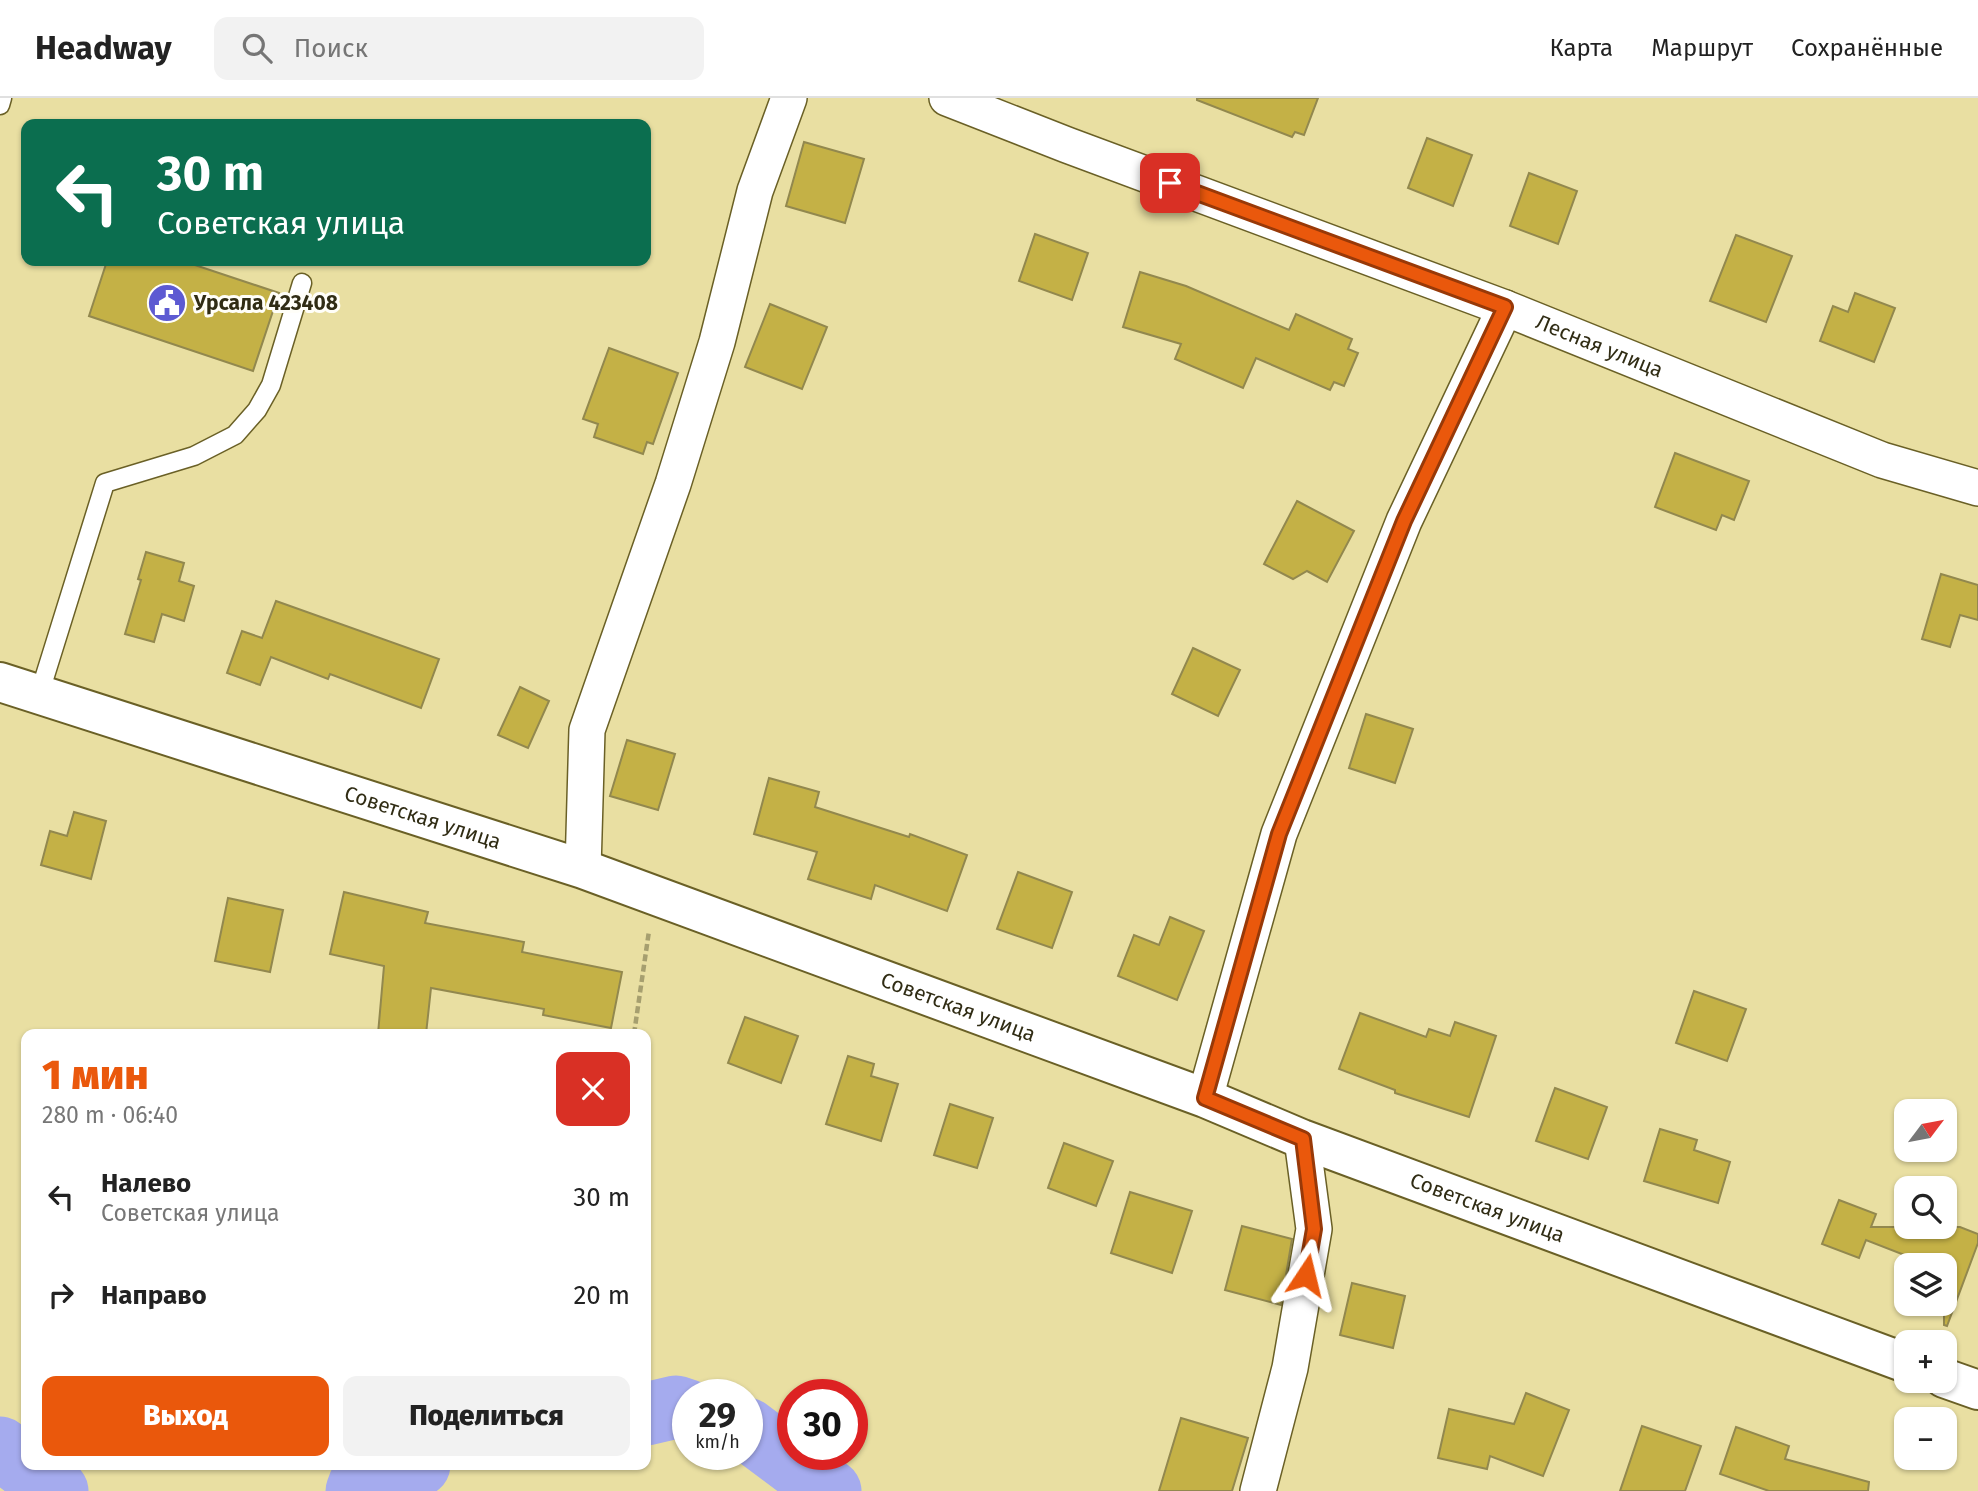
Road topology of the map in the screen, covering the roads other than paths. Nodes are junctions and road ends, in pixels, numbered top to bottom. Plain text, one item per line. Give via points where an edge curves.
1 (2, 98) edge
2 (789, 98) edge
3 (947, 98) edge
4 (0, 104) edge
5 (302, 283) dead end
6 (1505, 307) junction
7 (1978, 488) edge
8 (0, 682) edge
9 (39, 695) junction
10 (583, 869) junction
11 (1205, 1098) junction
12 (1303, 1139) junction
13 (1894, 1359) edge
14 (1957, 1383) edge
15 (1978, 1390) edge
16 (1258, 1491) edge

1 - 4 lane
2 - 10 street via 755,191 717,342 673,484 587,730
3 - 6 street, Лесная улица
5 - 9 lane via 271,385 235,435 194,456 105,483
6 - 7 street, Лесная улица via 1882,460
6 - 11 street via 1404,521 1279,834
8 - 9 street, Советская улица
9 - 10 street, Советская улица
10 - 11 street, Советская улица
11 - 12 street, Советская улица
12 - 13 street, Советская улица
12 - 16 street via 1314,1229 1290,1368
14 - 15 street

